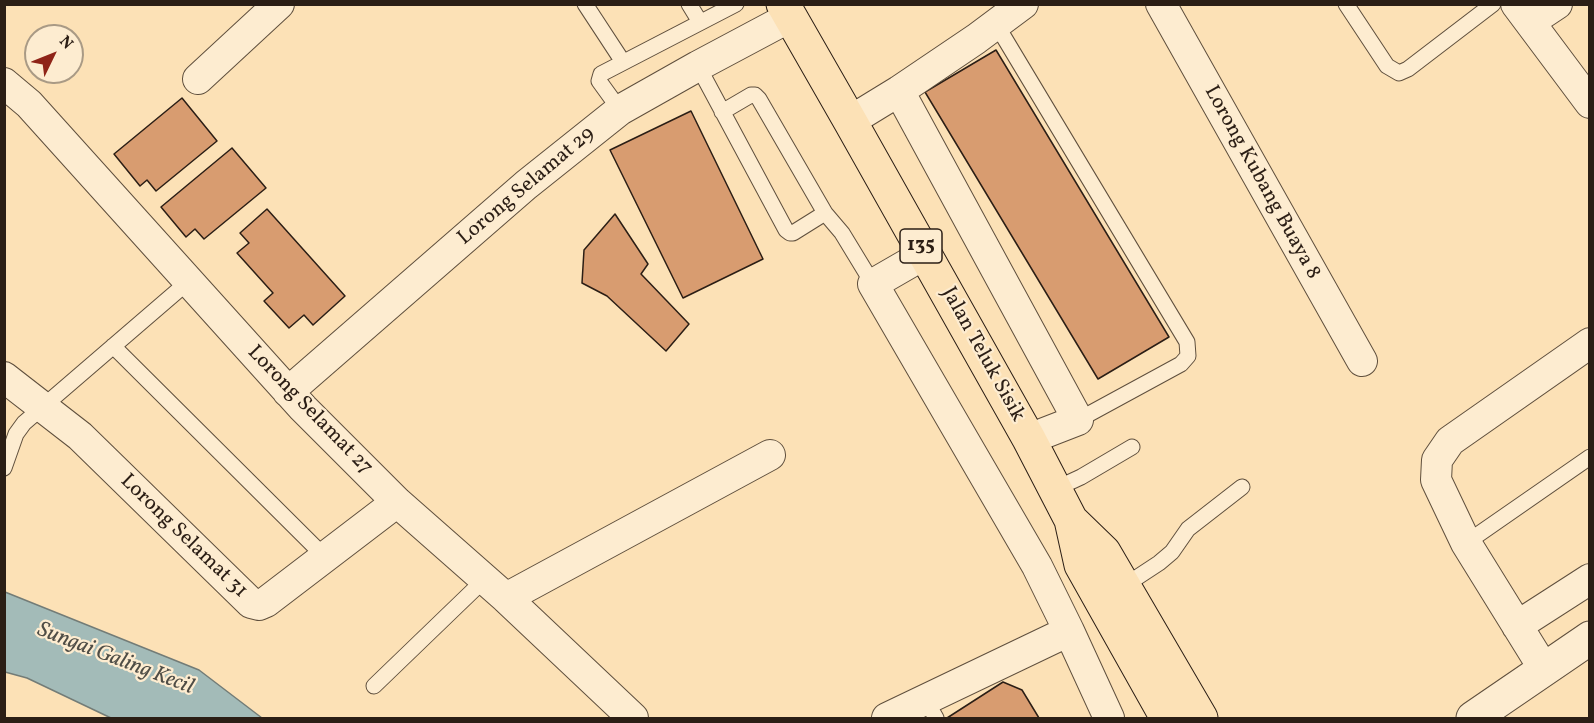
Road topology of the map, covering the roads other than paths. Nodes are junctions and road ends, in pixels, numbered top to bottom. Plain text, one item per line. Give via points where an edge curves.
1 (279, 4) edge
2 (585, 4) edge
3 (689, 4) edge
4 (736, 4) edge
5 (1023, 4) edge
6 (1161, 4) edge
7 (1346, 4) edge
8 (1492, 4) edge
9 (1557, 4) edge
10 (786, 11) edge
11 (1523, 13) edge
12 (700, 22) junction
13 (996, 24) junction
14 (623, 62) junction
15 (698, 66) junction
16 (198, 79) dead end
17 (4, 83) edge
18 (899, 91) junction
19 (1590, 103) edge
20 (620, 110) junction
21 (723, 112) junction
22 (850, 121) junction
23 (825, 213) junction
24 (925, 254) junction
25 (189, 281) junction
26 (873, 284) junction
27 (1590, 343) edge
28 (113, 346) junction
29 (1362, 361) dead end
30 (4, 377) edge
31 (288, 392) junction
32 (42, 406) junction
33 (1078, 420) junction
34 (1029, 439) junction
35 (1132, 447) dead end
36 (770, 455) dead end
37 (1590, 457) edge
38 (4, 468) edge
39 (1242, 488) dead end
40 (1055, 489) junction
41 (397, 502) junction
42 (1071, 520) junction
43 (1466, 543) junction
44 (325, 556) junction
45 (1590, 579) edge
46 (1124, 586) junction
47 (496, 589) junction
48 (1518, 626) junction
49 (1069, 631) junction
50 (1590, 638) edge
51 (1544, 669) junction
52 (374, 686) dead end
53 (931, 709) edge
54 (633, 718) edge
55 (887, 718) edge
56 (1109, 718) edge
57 (1167, 718) edge
58 (1201, 718) edge
59 (1473, 718) edge

1 - 16 street
2 - 14 lane
3 - 12 lane
4 - 12 lane
5 - 13 street
6 - 29 street, Lorong Kubang Buaya 8
7 - 8 lane via 1388,66 1399,73
9 - 11 street
10 - 15 street, Lorong Selamat 29
10 - 22 main road, Jalan Teluk Sisik / 135
11 - 19 street
12 - 14 lane
13 - 18 street
13 - 33 lane via 1187,342 1188,356 1181,364
14 - 20 lane via 599,77
15 - 20 street, Lorong Selamat 29
15 - 21 lane
17 - 25 street, Lorong Selamat 27 via 29,105
18 - 22 street
18 - 33 street
20 - 31 street, Lorong Selamat 29 via 526,185
21 - 23 lane via 755,95
21 - 23 lane via 786,230 793,233
22 - 24 main road, Jalan Teluk Sisik / 135
23 - 26 lane
24 - 26 street
24 - 34 main road, Jalan Teluk Sisik / 135
25 - 28 lane
25 - 31 street, Lorong Selamat 27
26 - 49 street via 1037,566
27 - 43 street via 1450,441 1437,460 1436,480
28 - 32 lane
28 - 44 lane
30 - 32 street, Lorong Selamat 31
31 - 41 street, Lorong Selamat 27
32 - 38 lane via 16,434
32 - 44 street, Lorong Selamat 31 via 80,436 251,603 266,602
33 - 34 street
34 - 40 main road, Jalan Teluk Sisik / 135
35 - 40 lane
36 - 47 street
37 - 43 lane
39 - 46 lane via 1188,530 1172,552
40 - 42 main road, Jalan Teluk Sisik / 135
41 - 44 street, Lorong Selamat 31
41 - 47 street, Lorong Selamat 27
42 - 46 main road, Jalan Teluk Sisik / 135 via 1104,552
42 - 57 main road, Jalan Teluk Sisik / 135 via 1081,565
43 - 48 street
45 - 48 street
46 - 58 main road, Jalan Teluk Sisik / 135
47 - 52 lane
47 - 54 street, Lorong Selamat 27
48 - 51 street
49 - 53 street
49 - 56 street
50 - 51 street
51 - 59 street
53 - 55 street

